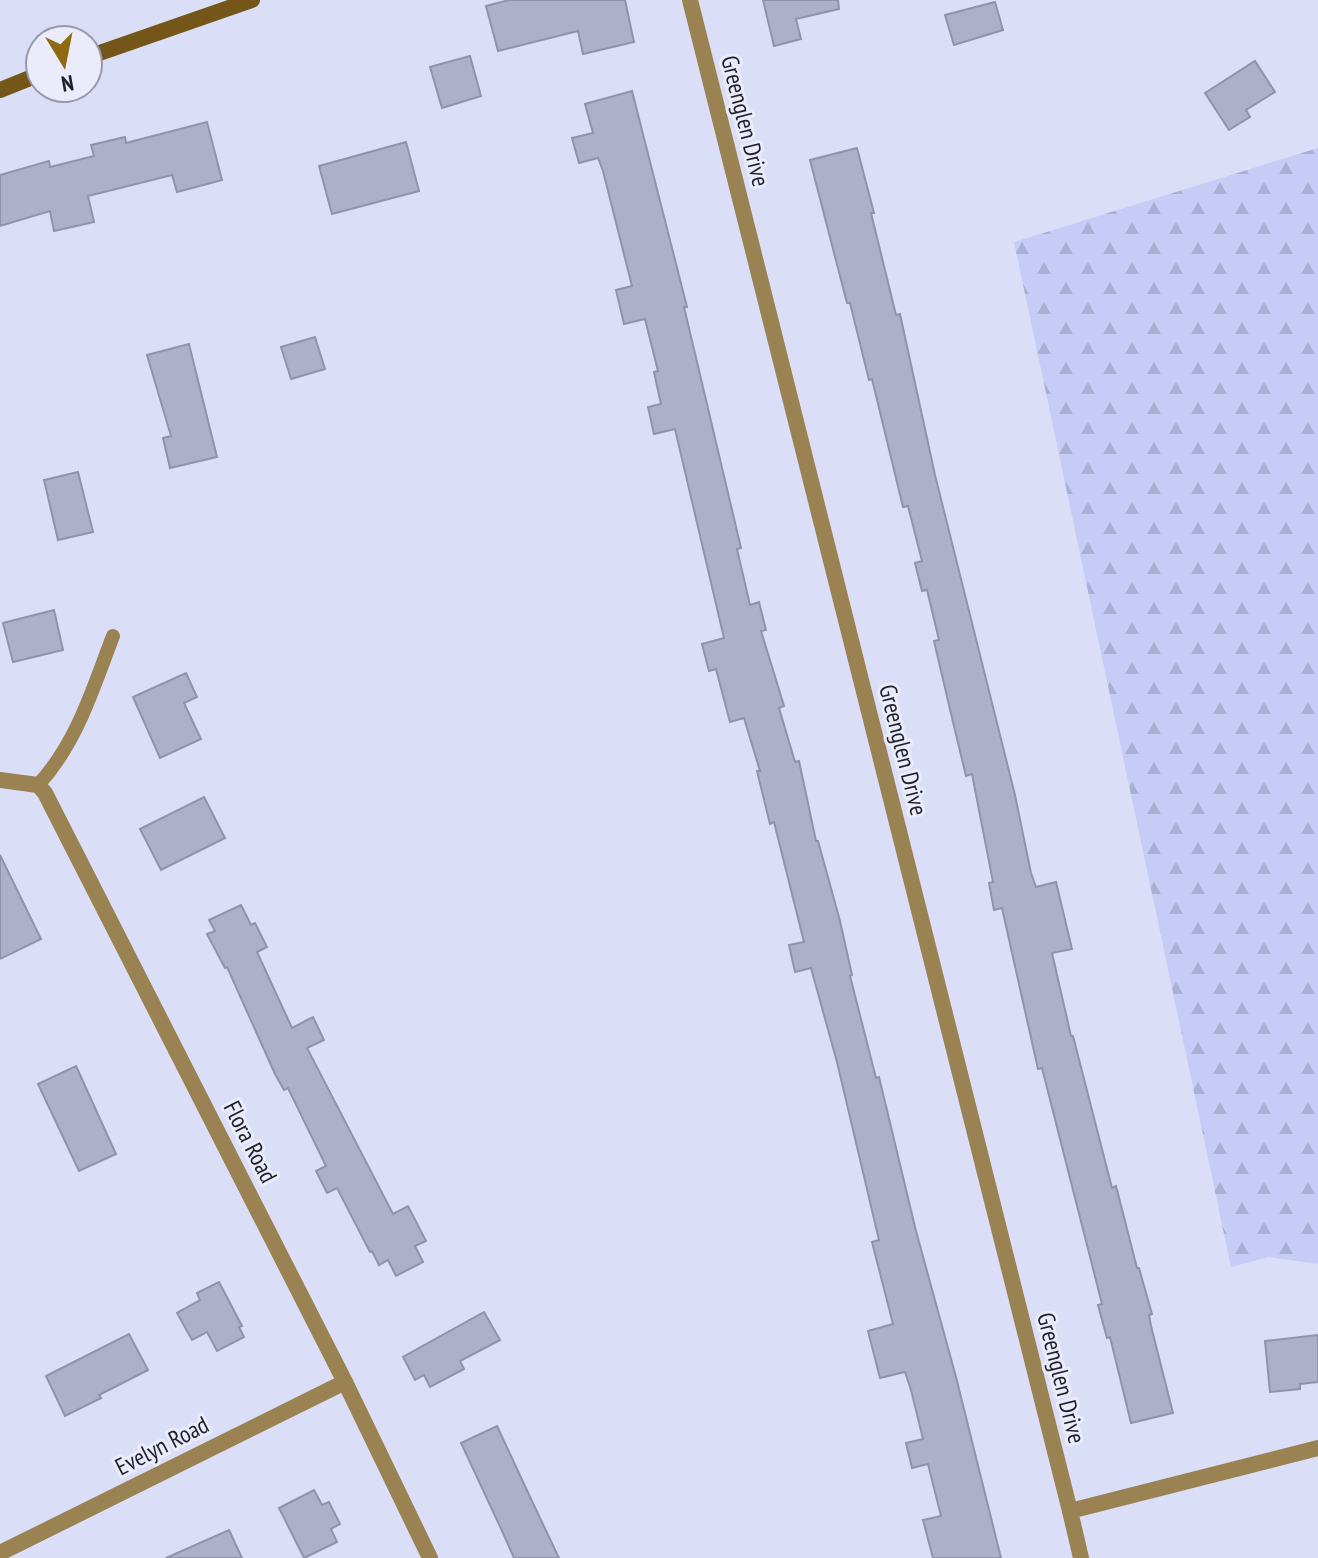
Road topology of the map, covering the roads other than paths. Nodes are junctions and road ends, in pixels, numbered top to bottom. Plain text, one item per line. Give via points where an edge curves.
1 (252, 0) edge
2 (690, 0) edge
3 (104, 51) edge
4 (24, 80) edge
5 (0, 90) edge
6 (113, 636) dead end
7 (0, 780) edge
8 (38, 785) junction
9 (345, 1382) junction
10 (1318, 1448) edge
11 (1070, 1511) junction
12 (0, 1553) edge
13 (430, 1558) edge
14 (1081, 1558) edge

1 - 3 street
2 - 11 street, Greenglen Drive
4 - 5 street
6 - 8 lane via 69,745
7 - 8 street
8 - 9 street, Flora Road
9 - 12 street, Evelyn Road
9 - 13 street, Flora Road
10 - 11 street
11 - 14 street, Greenglen Drive

